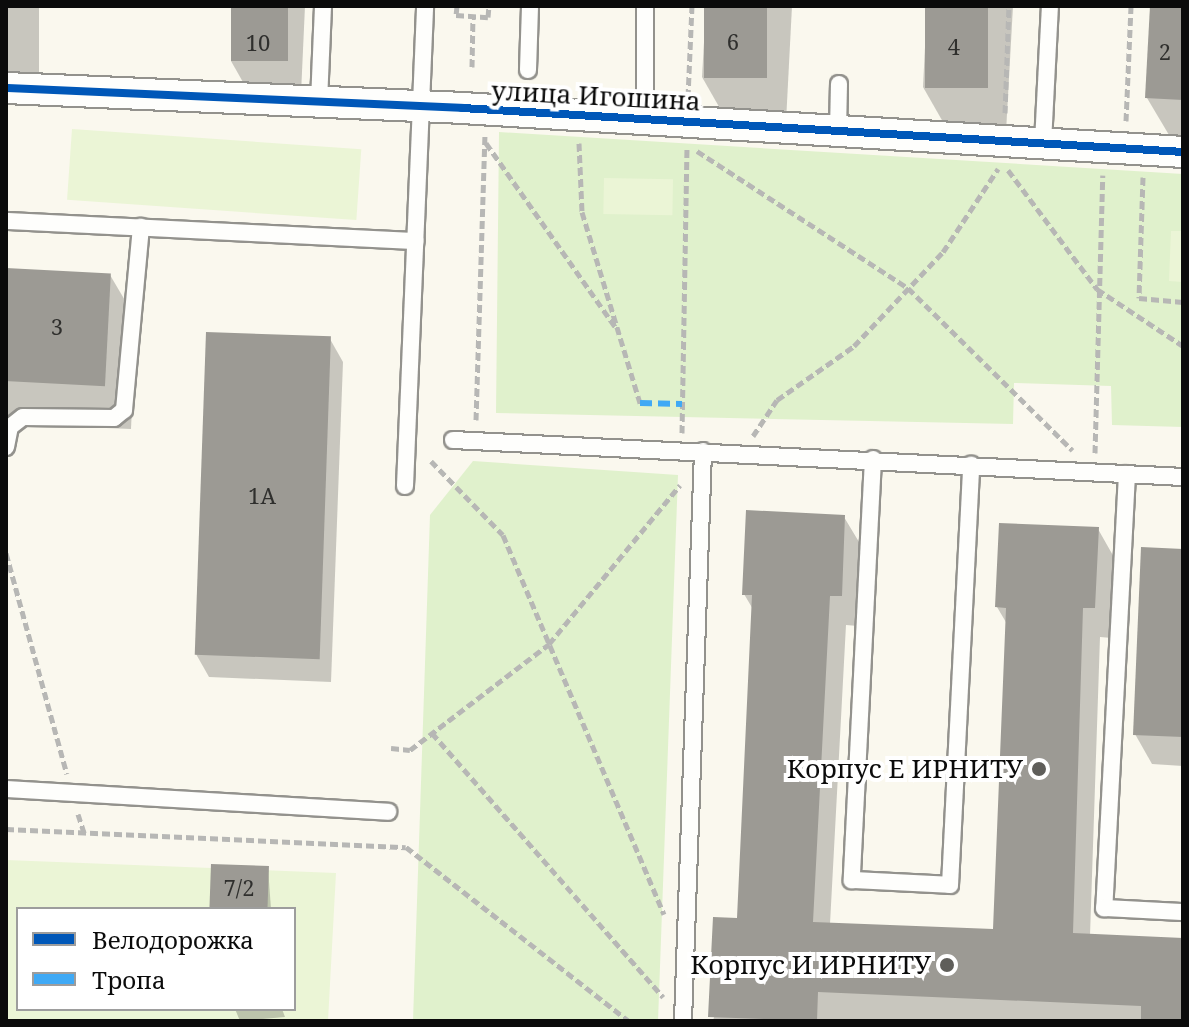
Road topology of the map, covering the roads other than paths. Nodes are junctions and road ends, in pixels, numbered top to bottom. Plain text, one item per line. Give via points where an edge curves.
1 (323, 6) edge
2 (425, 6) edge
3 (530, 6) edge
4 (645, 6) edge
5 (1050, 6) edge
6 (528, 70) dead end
7 (839, 84) dead end
8 (6, 88) edge
9 (319, 102) junction
10 (420, 106) junction
11 (645, 119) junction
12 (838, 131) junction
13 (1043, 143) junction
14 (1183, 152) edge
15 (6, 221) edge
16 (141, 227) junction
17 (416, 241) junction
18 (453, 440) dead end
19 (6, 447) edge
20 (703, 451) junction
21 (873, 459) junction
22 (971, 465) junction
23 (1127, 474) junction
24 (1183, 477) edge
25 (405, 486) dead end
26 (6, 789) edge
27 (388, 812) dead end
28 (1183, 912) edge
29 (683, 1021) edge

1 - 9 lane
2 - 10 lane
3 - 6 lane
4 - 11 lane
5 - 13 lane
7 - 12 lane
8 - 9 street, улица Игошина
9 - 10 street, улица Игошина
10 - 11 street, улица Игошина
10 - 17 lane
11 - 12 street, улица Игошина
12 - 13 street, улица Игошина
13 - 14 street, улица Игошина
15 - 16 lane
16 - 17 lane
16 - 19 lane via 124,410 114,418 23,417 10,427
17 - 25 lane
18 - 20 lane
20 - 21 lane
20 - 29 lane
21 - 22 lane
21 - 22 lane via 852,880 950,885
22 - 23 lane
23 - 24 lane
23 - 28 lane via 1104,908
26 - 27 lane

